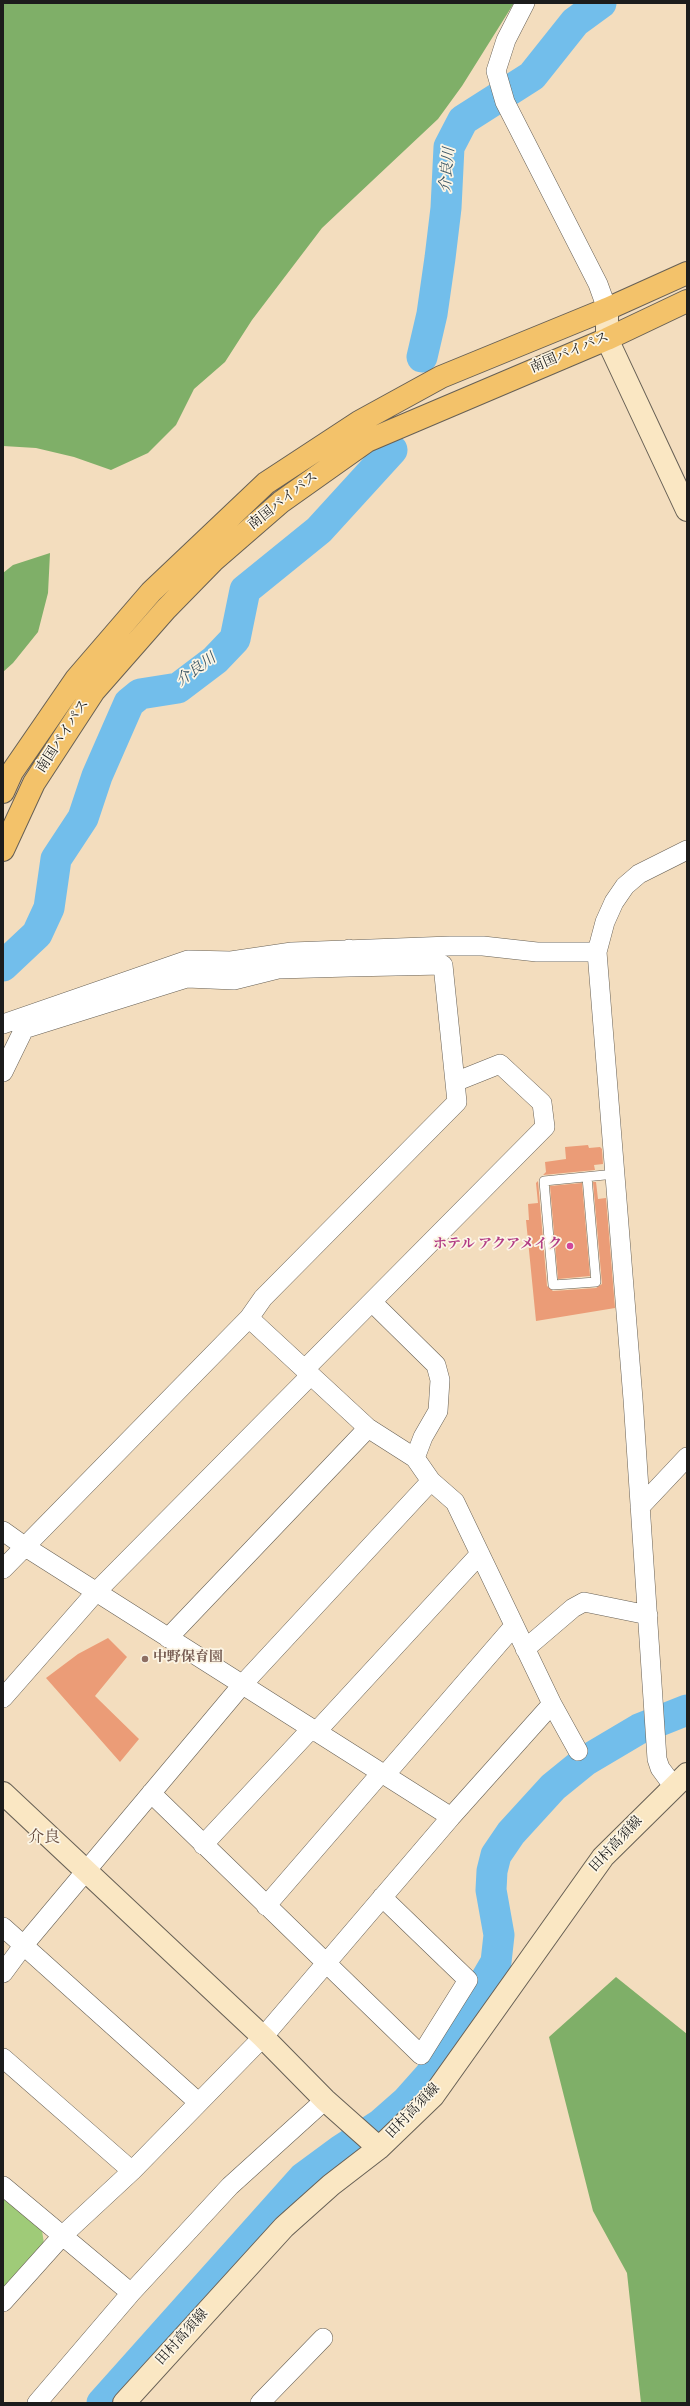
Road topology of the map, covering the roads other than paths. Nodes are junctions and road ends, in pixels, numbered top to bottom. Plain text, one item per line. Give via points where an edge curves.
1 (525, 3) edge
2 (687, 272) edge
3 (687, 301) edge
4 (607, 309) junction
5 (607, 339) junction
6 (687, 510) edge
7 (3, 792) edge
8 (3, 850) edge
9 (687, 850) edge
10 (597, 952) junction
11 (349, 958) junction
12 (3, 1024) edge
13 (3, 1072) edge
14 (455, 1082) junction
15 (615, 1174) junction
16 (587, 1177) junction
17 (372, 1302) junction
18 (249, 1318) junction
19 (308, 1372) junction
20 (368, 1428) junction
21 (687, 1457) edge
22 (415, 1458) junction
23 (432, 1481) junction
24 (640, 1507) junction
25 (3, 1531) edge
26 (24, 1546) junction
27 (480, 1554) junction
28 (3, 1569) edge
29 (96, 1592) junction
30 (648, 1615) junction
31 (514, 1626) junction
32 (168, 1638) junction
33 (525, 1649) junction
34 (242, 1685) junction
35 (3, 1698) edge
36 (552, 1704) junction
37 (313, 1730) junction
38 (578, 1751) dead end
39 (383, 1774) junction
40 (681, 1781) edge
41 (3, 1793) edge
42 (151, 1794) junction
43 (451, 1816) junction
44 (204, 1845) junction
45 (85, 1871) junction
46 (382, 1897) junction
47 (266, 1906) junction
48 (3, 1927) edge
49 (23, 1946) junction
50 (325, 1964) junction
51 (3, 1973) edge
52 (263, 2037) junction
53 (3, 2058) edge
54 (325, 2100) junction
55 (198, 2102) junction
56 (370, 2140) junction
57 (132, 2171) junction
58 (3, 2186) edge
59 (63, 2235) junction
60 (132, 2293) junction
61 (3, 2302) edge
62 (323, 2338) dead end
63 (37, 2403) edge
64 (124, 2403) edge
65 (260, 2403) edge

1 - 4 street via 506,40 496,71 505,102 598,284
2 - 4 highway, 南国バイパス
3 - 5 highway, 南国バイパス
4 - 5 main road
4 - 7 highway, 南国バイパス via 441,377 359,422 266,483 151,592 76,679 12,772
5 - 6 main road
5 - 8 highway, 南国バイパス via 367,441 281,502 213,561 166,609 94,691 34,784
9 - 10 street via 639,874 625,886 605,922
10 - 11 street via 537,952 483,946
10 - 15 street
11 - 12 street via 292,952 231,961 188,960
11 - 13 street via 278,969 234,980 187,978 24,1029
11 - 14 street via 443,965
14 - 17 street via 500,1064 542,1103 545,1127
14 - 18 street via 457,1102 263,1298
15 - 16 lane
15 - 24 street
16 - 16 lane via 544,1181 553,1285 596,1282
17 - 19 street
17 - 22 street via 436,1365 440,1380 438,1411 423,1437
18 - 19 street
18 - 26 street
19 - 20 street
19 - 29 street
20 - 22 street
20 - 32 street
21 - 24 street
22 - 23 street
23 - 27 street via 455,1502
23 - 34 street
24 - 30 street
25 - 26 street
26 - 28 street
26 - 29 street
27 - 31 street
27 - 37 street
29 - 32 street
29 - 35 street
30 - 33 street via 584,1602 573,1608
30 - 40 street via 658,1765
31 - 33 street
31 - 39 street
32 - 34 street
33 - 36 street
34 - 37 street
34 - 42 street
36 - 38 street
36 - 43 street
37 - 39 street
37 - 44 street
39 - 43 street
39 - 47 street
40 - 56 main road, 田村高須線 via 603,1856 433,2096
41 - 45 main road
42 - 44 street
42 - 45 street
43 - 46 street
44 - 47 street
45 - 49 street
45 - 52 main road
46 - 50 street
46 - 50 street via 468,1980 421,2055
47 - 50 street
48 - 49 street
49 - 51 street
49 - 55 street
50 - 52 street
52 - 54 main road
52 - 55 street
53 - 57 street
54 - 56 main road
54 - 60 street via 230,2186
55 - 57 street
56 - 64 main road, 田村高須線 via 331,2185 284,2227
57 - 59 street
58 - 59 street
59 - 60 street
59 - 61 street
60 - 63 street
62 - 65 street

